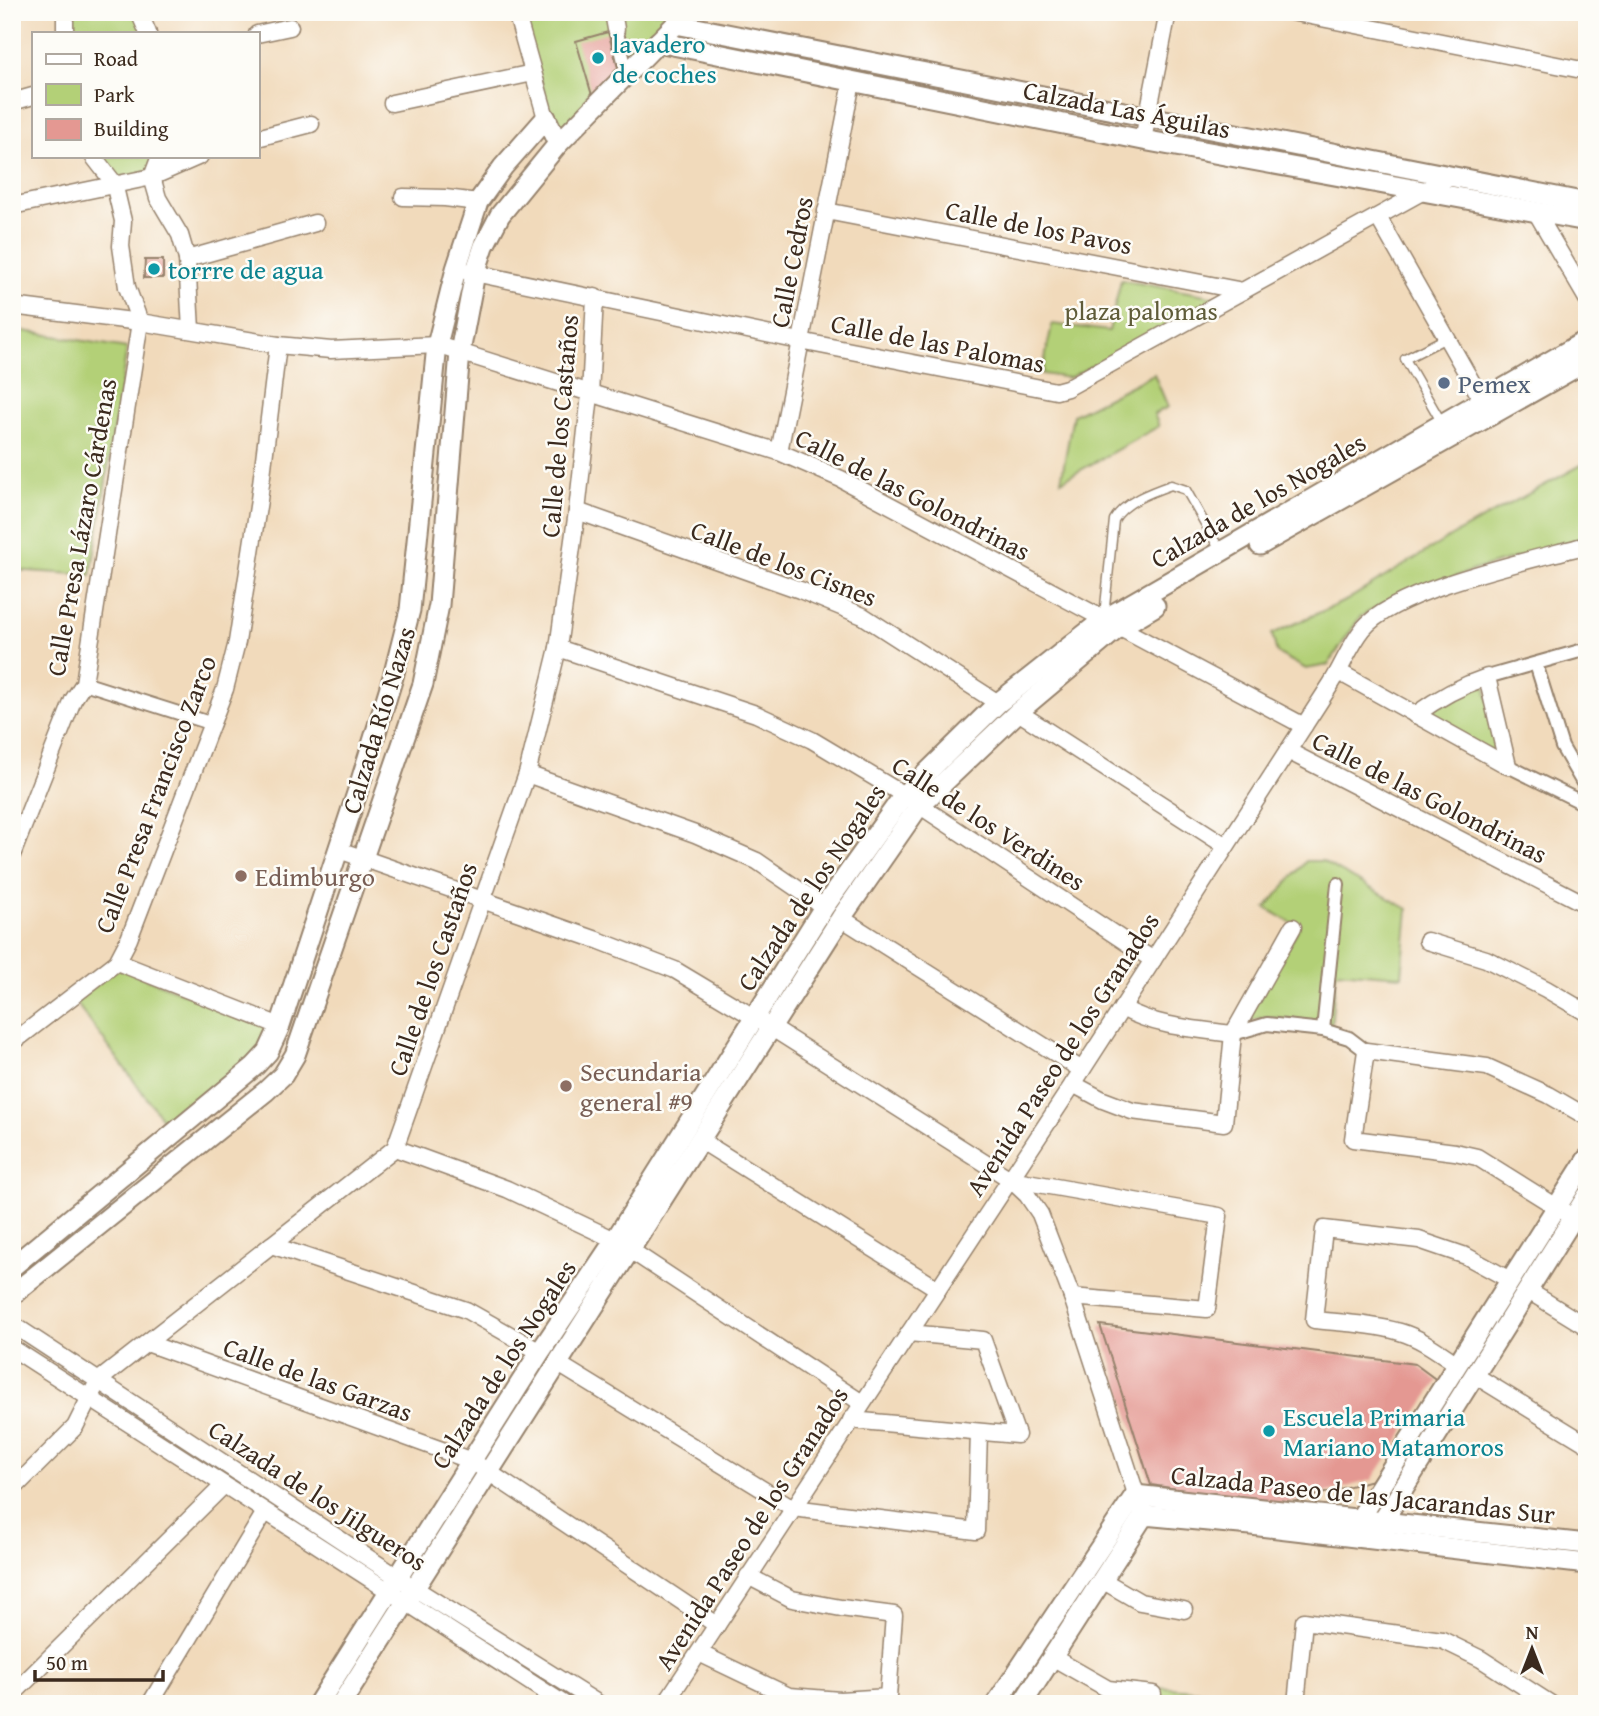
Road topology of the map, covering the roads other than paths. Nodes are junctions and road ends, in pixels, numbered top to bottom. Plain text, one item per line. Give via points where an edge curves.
1 (65, 12) edge
2 (139, 12) edge
3 (516, 12) edge
4 (613, 12) edge
5 (1168, 12) edge
6 (1291, 12) edge
7 (682, 18) edge
8 (290, 27) dead end
9 (617, 29) joint
10 (65, 32) edge
11 (148, 32) edge
12 (259, 34) edge
13 (658, 42) junction
14 (1587, 71) edge
15 (533, 73) junction
16 (628, 73) junction
17 (852, 82) junction
18 (32, 96) edge
19 (12, 102) edge
20 (392, 103) dead end
21 (1148, 116) junction
22 (547, 118) junction
23 (311, 124) dead end
24 (259, 137) edge
25 (1143, 140) junction
26 (558, 144) junction
27 (95, 158) edge
28 (159, 158) edge
29 (195, 158) edge
30 (152, 177) junction
31 (1448, 177) junction
32 (114, 183) junction
33 (1424, 191) junction
34 (403, 197) dead end
35 (478, 202) junction
36 (1587, 203) edge
37 (12, 206) edge
38 (826, 211) junction
39 (1536, 212) junction
40 (1378, 217) junction
41 (1587, 221) edge
42 (314, 223) dead end
43 (187, 259) junction
44 (465, 271) junction
45 (1243, 291) junction
46 (595, 297) junction
47 (1587, 299) edge
48 (12, 306) edge
49 (140, 322) junction
50 (191, 330) junction
51 (1448, 337) junction
52 (1587, 340) edge
53 (800, 341) junction
54 (278, 345) junction
55 (437, 345) junction
56 (460, 352) junction
57 (1587, 361) edge
58 (590, 395) junction
59 (1486, 407) junction
60 (1442, 423) junction
61 (779, 452) junction
62 (1344, 489) junction
63 (577, 511) junction
64 (1587, 545) edge
65 (1221, 552) junction
66 (1186, 580) junction
67 (1110, 624) junction
68 (558, 648) junction
69 (1587, 649) edge
70 (1536, 664) junction
71 (1339, 672) junction
72 (1487, 677) junction
73 (84, 683) junction
74 (998, 703) junction
75 (1018, 712) junction
76 (1415, 715) junction
77 (213, 724) junction
78 (1304, 726) junction
79 (1288, 751) junction
80 (1508, 766) junction
81 (527, 774) junction
82 (1587, 790) edge
83 (912, 800) junction
84 (1587, 805) edge
85 (1226, 846) junction
86 (339, 850) junction
87 (12, 853) edge
88 (363, 858) junction
89 (1338, 884) dead end
90 (481, 900) junction
91 (1587, 905) edge
92 (824, 907) junction
93 (841, 918) junction
94 (1293, 927) dead end
95 (1427, 941) dead end
96 (1153, 960) junction
97 (117, 962) junction
98 (1122, 1008) junction
99 (1587, 1013) edge
100 (755, 1017) junction
101 (280, 1026) junction
102 (772, 1028) junction
103 (1323, 1030) junction
104 (1233, 1034) junction
105 (12, 1043) edge
106 (1366, 1051) junction
107 (1078, 1077) junction
108 (1587, 1117) edge
109 (700, 1140) junction
110 (395, 1148) junction
111 (1587, 1159) edge
112 (1010, 1179) junction
113 (1587, 1196) edge
114 (1572, 1217) edge
115 (271, 1245) junction
116 (622, 1245) junction
117 (12, 1267) edge
118 (1510, 1280) junction
119 (938, 1289) junction
120 (1527, 1290) junction
121 (12, 1295) edge
122 (1072, 1297) junction
123 (12, 1324) edge
124 (1587, 1327) edge
125 (909, 1333) junction
126 (147, 1343) junction
127 (12, 1348) edge
128 (540, 1352) junction
129 (557, 1363) junction
130 (1457, 1364) junction
131 (1476, 1376) junction
132 (98, 1381) junction
133 (90, 1398) junction
134 (862, 1403) junction
135 (851, 1420) junction
136 (979, 1432) junction
137 (1587, 1444) edge
138 (480, 1466) junction
139 (223, 1485) junction
140 (12, 1490) edge
141 (1135, 1495) junction
142 (793, 1508) junction
143 (265, 1512) junction
144 (1144, 1514) junction
145 (1359, 1519) junction
146 (1381, 1522) junction
147 (1349, 1537) junction
148 (1371, 1540) junction
149 (1587, 1544) edge
150 (1587, 1564) edge
151 (748, 1576) junction
152 (1102, 1580) junction
153 (402, 1590) junction
154 (1184, 1610) dead end
155 (717, 1625) junction
156 (699, 1653) junction
157 (1052, 1657) junction
158 (12, 1695) edge
159 (1153, 1699) edge
160 (150, 1704) edge
161 (318, 1704) edge
162 (341, 1704) edge
163 (564, 1704) edge
164 (599, 1704) edge
165 (666, 1704) edge
166 (996, 1704) edge
167 (1022, 1704) edge
168 (1296, 1704) edge
169 (1551, 1704) edge

1 - 10 street
2 - 11 street
3 - 15 street
4 - 9 street
5 - 21 street
6 - 14 street
7 - 13 street, Calzada Río Nazas
7 - 21 street, Calzada Las Águilas
8 - 12 street
9 - 16 street
13 - 16 street, Calzada Río Nazas
13 - 17 street, Calzada Las Águilas
15 - 20 street
15 - 22 street
16 - 26 street, Calzada Río Nazas
17 - 25 street, Calzada Las Águilas
17 - 38 street, Calle Cedros
18 - 19 street
21 - 25 street
21 - 31 street, Calzada Las Águilas
22 - 26 street
22 - 35 street, Calzada Río Nazas
23 - 24 street
25 - 33 street, Calzada Las Águilas
26 - 44 street, Calzada Río Nazas via 500,215
27 - 32 street
28 - 30 street
29 - 30 street
30 - 32 street
30 - 43 street
31 - 33 street, Calle de las Palomas
31 - 36 street, Calzada Las Águilas
32 - 37 street
32 - 49 street via 123,221 121,246 127,287
33 - 39 street, Calzada Las Águilas
33 - 40 street, Calle de las Palomas
34 - 35 street
35 - 44 street, Calzada Río Nazas
38 - 45 street, Calle de los Pavos
38 - 53 street, Calle Cedros
39 - 41 street, Calzada Las Águilas
39 - 47 street
40 - 45 street, Calle de las Palomas
40 - 51 street
42 - 43 street
43 - 50 street
44 - 46 street, Calle de las Palomas
44 - 55 street, Calzada Río Nazas
44 - 56 street, Calzada Río Nazas
45 - 53 street, Calle de las Palomas via 1056,391
46 - 53 street, Calle de las Palomas
46 - 58 street, Calle de los Castaños
48 - 49 street
49 - 50 street
49 - 73 street, Calle Presa Lázaro Cárdenas
50 - 54 street
51 - 59 street
51 - 60 lane via 1405,359
52 - 59 street, Calzada de los Nogales
53 - 61 street, Calle Cedros
54 - 55 street via 372,350
54 - 77 street, Calle Presa Francisco Zarco via 237,642
55 - 56 street, Calle de las Golondrinas
55 - 86 street, Calzada Río Nazas via 411,610
56 - 58 street, Calle de las Golondrinas
56 - 88 street, Calzada Río Nazas via 439,605 423,684
57 - 59 street, Calzada de los Nogales
58 - 61 street, Calle de las Golondrinas
58 - 63 street, Calle de los Castaños
59 - 60 street, Calzada de los Nogales
59 - 62 street, Calzada de los Nogales
60 - 62 street, Calzada de los Nogales
61 - 67 street, Calle de las Golondrinas via 841,479
62 - 65 street, Calzada de los Nogales
62 - 66 street, Calzada de los Nogales
63 - 68 street, Calle de los Castaños
63 - 74 street, Calle de los Cisnes via 863,616
64 - 71 street, Avenida Paseo de los Granados via 1455,582 1395,605 1362,630
65 - 66 street, Calzada de los Nogales
65 - 67 lane via 1186,490 1171,485 1121,510 1114,520 1107,574
66 - 67 street, Calzada de los Nogales
67 - 74 street, Calzada de los Nogales
67 - 75 street, Calzada de los Nogales
67 - 78 street, Calle de las Golondrinas
68 - 81 street, Calle de los Castaños
68 - 83 street, Calle de los Verdines via 756,714 812,740
69 - 70 street
70 - 72 street
70 - 82 street via 1562,747
71 - 76 street
71 - 78 street, Avenida Paseo de los Granados
72 - 76 street via 1461,686
72 - 80 street
73 - 77 street
73 - 87 street, Calle Presa Lázaro Cárdenas
74 - 83 street, Calzada de los Nogales
75 - 83 street, Calzada de los Nogales
75 - 85 street
76 - 80 street
77 - 97 street, Calle Presa Francisco Zarco
78 - 79 street, Avenida Paseo de los Granados
79 - 85 street, Avenida Paseo de los Granados
79 - 91 street, Calle de las Golondrinas
80 - 84 street
81 - 90 street, Calle de los Castaños
81 - 92 street via 757,861
83 - 92 street, Calzada de los Nogales
83 - 93 street, Calzada de los Nogales
83 - 96 street, Calle de los Verdines
85 - 96 street, Avenida Paseo de los Granados
86 - 88 street
86 - 101 street, Calzada Río Nazas
88 - 90 street
88 - 121 street, Calzada Río Nazas via 295,1055 283,1075
89 - 103 street
90 - 100 street via 675,970
90 - 110 street, Calle de los Castaños
92 - 100 street, Calzada de los Nogales
93 - 102 street, Calzada de los Nogales
93 - 107 street
94 - 104 street
95 - 99 street via 1486,959
96 - 98 street, Avenida Paseo de los Granados
97 - 101 street
97 - 105 street, Calle Presa Francisco Zarco
98 - 104 street via 1164,1024
98 - 107 street, Avenida Paseo de los Granados
100 - 102 street
100 - 116 street, Calzada de los Nogales
101 - 117 street, Calzada Río Nazas via 268,1052 255,1066
102 - 109 street, Calzada de los Nogales
102 - 112 street
103 - 104 street via 1268,1024
103 - 106 street via 1349,1038
104 - 107 street via 1224,1123 1132,1111 1103,1100
106 - 108 street via 1486,1067
106 - 114 street via 1353,1139 1477,1157
107 - 112 street, Avenida Paseo de los Granados
109 - 116 street, Calzada de los Nogales
109 - 119 street
110 - 115 street
110 - 116 street via 507,1189
111 - 114 street
112 - 119 street, Avenida Paseo de los Granados
112 - 122 street via 1040,1214
112 - 122 street via 1219,1216 1207,1310
113 - 114 street
114 - 118 street
114 - 120 street
115 - 126 street
115 - 128 street via 466,1310
116 - 128 street, Calzada de los Nogales
116 - 129 street, Calzada de los Nogales
116 - 134 street
118 - 130 street
118 - 130 street via 1466,1256 1419,1240 1324,1229 1314,1320 1402,1332
119 - 125 street, Avenida Paseo de los Granados
120 - 124 street
120 - 131 street
122 - 141 street
123 - 132 street, Calzada de los Jilgueros
125 - 134 street, Avenida Paseo de los Granados
125 - 136 street via 983,1340 1017,1435
126 - 132 street
126 - 138 street, Calle de las Garzas
127 - 133 street, Calzada de los Jilgueros
128 - 138 street, Calzada de los Nogales
129 - 138 street, Calzada de los Nogales
129 - 142 street
130 - 145 street
131 - 137 street
131 - 146 street
132 - 133 street
132 - 153 street, Calzada de los Jilgueros
133 - 139 street, Calzada de los Jilgueros
133 - 140 street via 75,1427
134 - 135 street, Avenida Paseo de los Granados
135 - 136 street
135 - 142 street, Avenida Paseo de los Granados
136 - 142 street via 976,1531
138 - 153 street, Calzada de los Nogales
138 - 155 street, Calle de las Garzas
139 - 143 street, Calzada de los Jilgueros
139 - 158 street
141 - 144 street
141 - 145 street, Calzada Paseo de las Jacarandas Sur
141 - 166 street
142 - 151 street, Avenida Paseo de los Granados
143 - 153 street, Calzada de los Jilgueros
143 - 160 street
144 - 147 street, Calzada Paseo de las Jacarandas Sur
144 - 152 street
145 - 146 street, Calzada Paseo de las Jacarandas Sur
145 - 147 street
146 - 148 street
146 - 149 street, Calzada Paseo de las Jacarandas Sur
147 - 148 street, Calzada Paseo de las Jacarandas Sur
148 - 150 street, Calzada Paseo de las Jacarandas Sur
151 - 155 street, Avenida Paseo de los Granados
151 - 156 street via 792,1599 894,1615 888,1698 789,1696
152 - 154 street via 1140,1602
152 - 157 street
153 - 161 street, Calzada de los Nogales
153 - 162 street, Calzada de los Nogales
153 - 163 street, Calzada de los Jilgueros
153 - 164 street, Calzada de los Jilgueros
155 - 156 street, Avenida Paseo de los Granados
156 - 165 street, Avenida Paseo de los Granados
157 - 159 street via 1108,1689
157 - 167 street
168 - 169 street via 1304,1621 1442,1640

